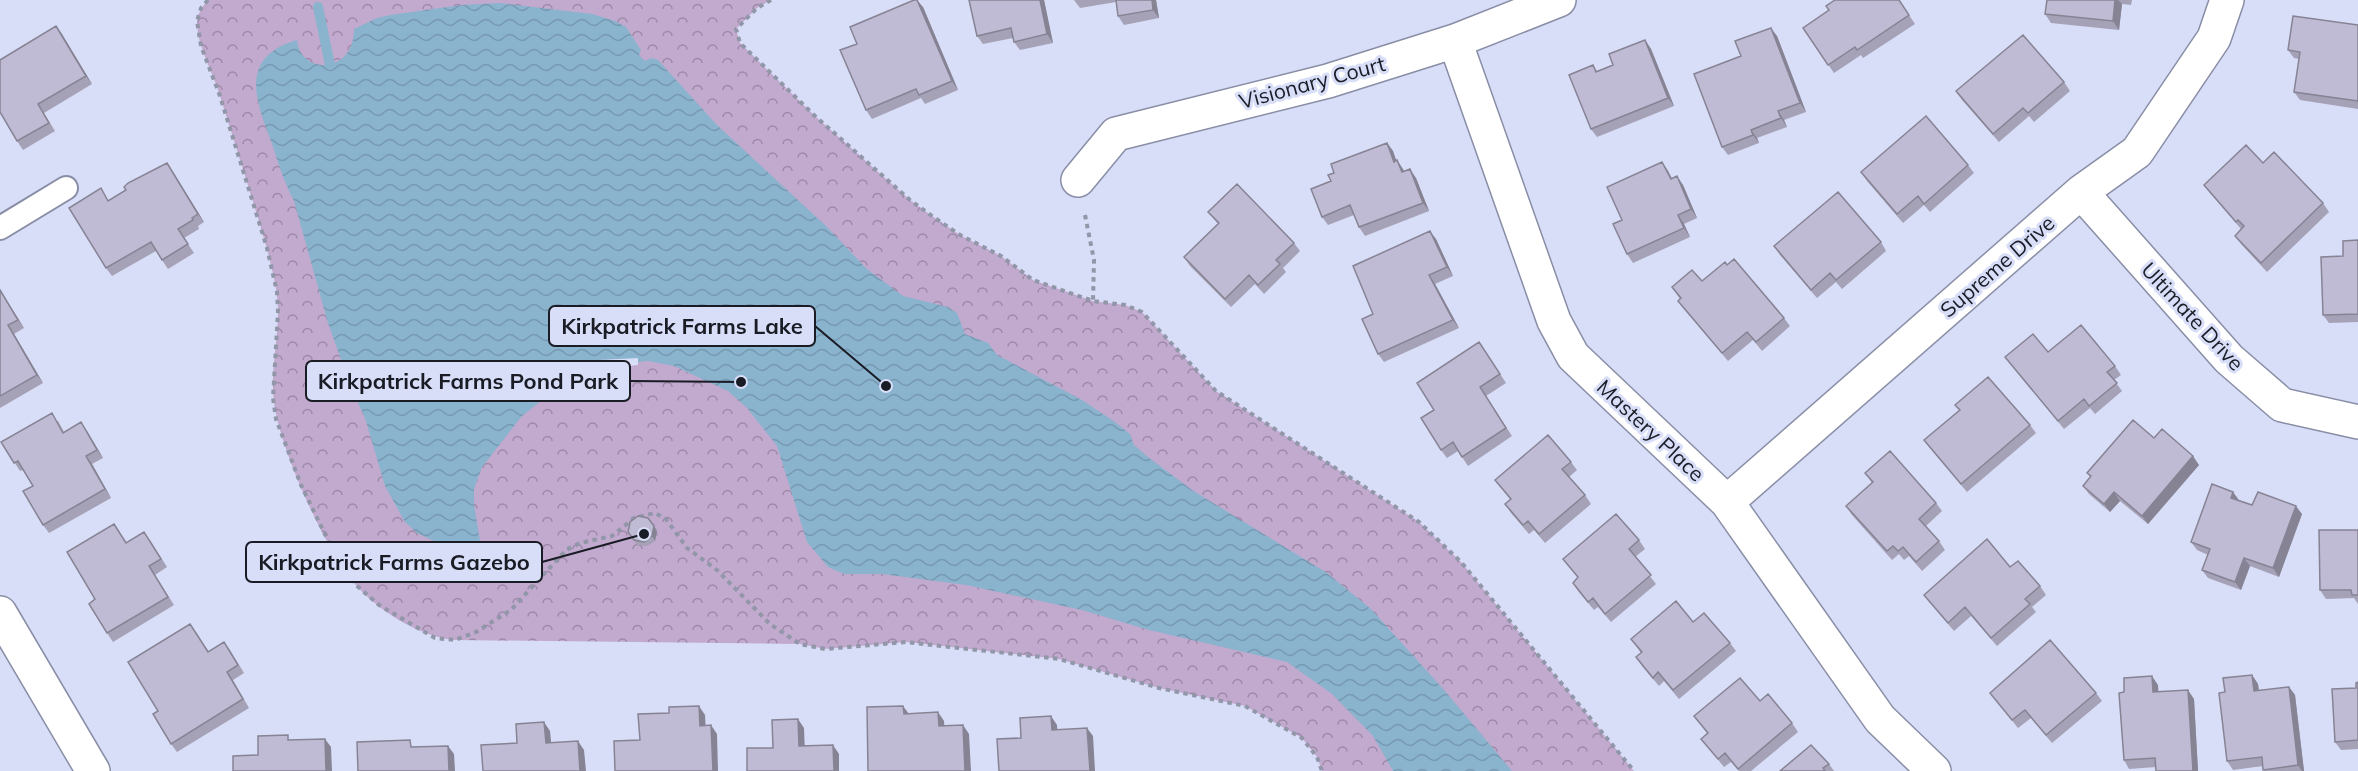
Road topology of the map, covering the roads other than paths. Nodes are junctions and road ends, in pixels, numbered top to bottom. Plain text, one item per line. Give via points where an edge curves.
1 (1559, 0) edge
2 (2227, 0) edge
3 (1455, 41) junction
4 (1078, 180) road end
5 (66, 188) dead end
6 (2081, 192) junction
7 (0, 228) edge
8 (2358, 422) edge
9 (1727, 502) junction
10 (0, 613) edge
11 (93, 771) edge
12 (1934, 771) edge

1 - 3 street, Visionary Court
2 - 6 street, Supreme Drive via 2214,38 2137,152
3 - 4 street, Visionary Court via 1328,81 1116,134
3 - 9 street, Mastery Place via 1554,321 1573,356
5 - 7 lane
6 - 8 street, Ultimate Drive via 2229,360 2282,405
6 - 9 street, Supreme Drive
9 - 12 street, Mastery Place via 1880,719
10 - 11 street

